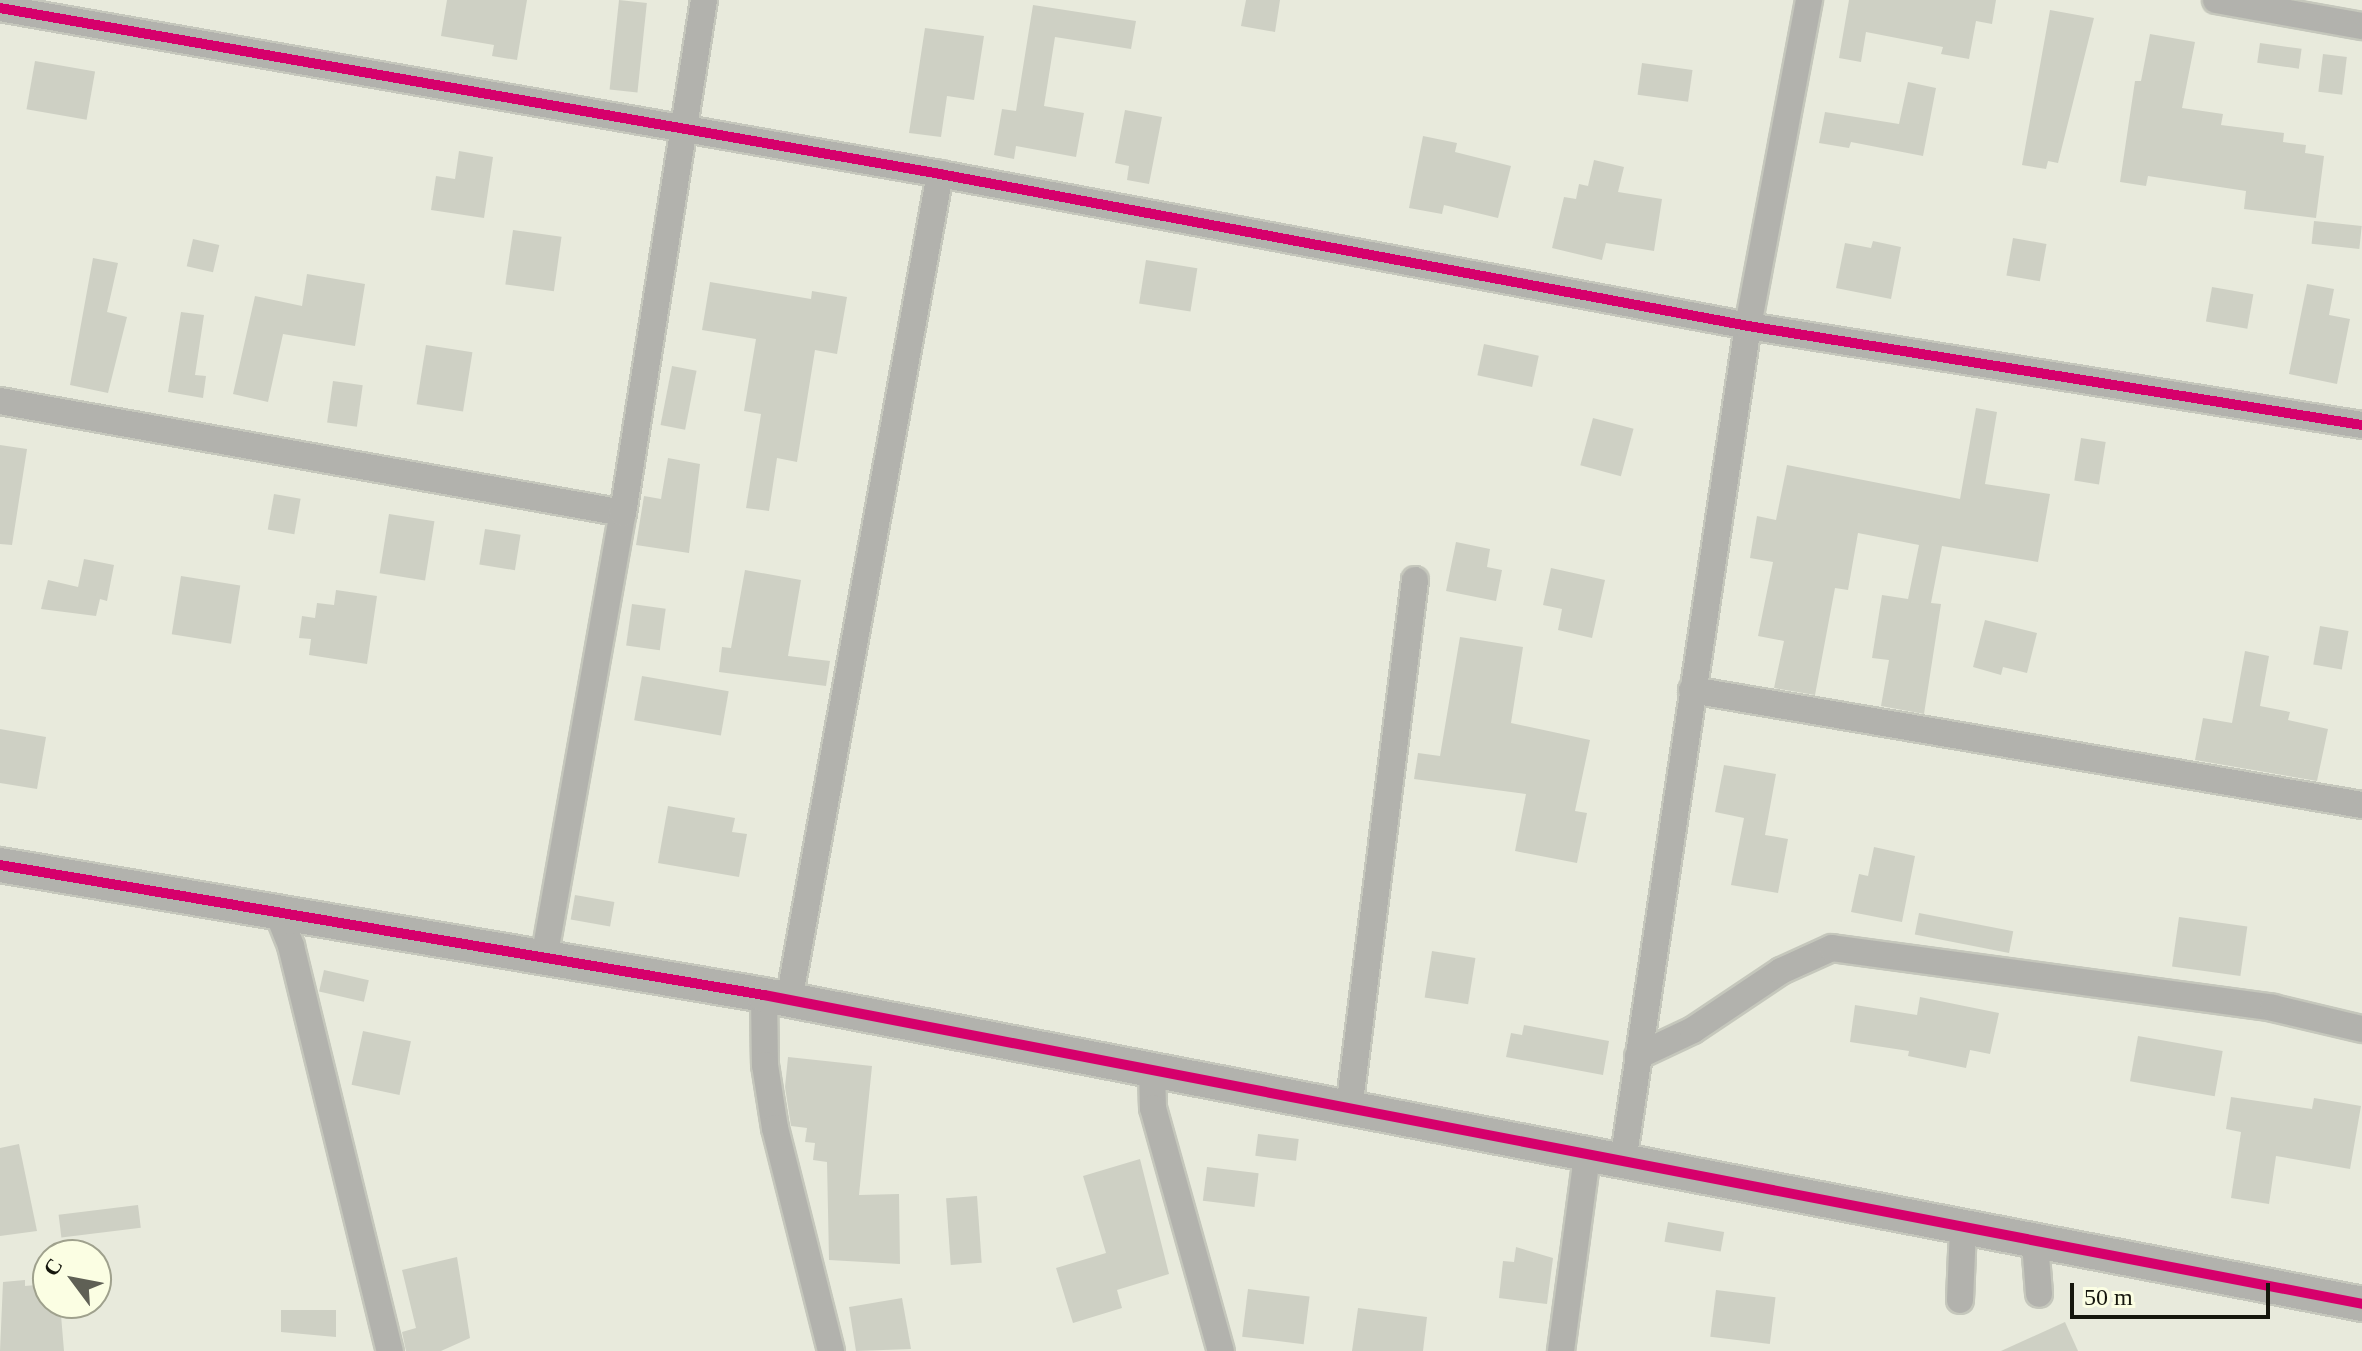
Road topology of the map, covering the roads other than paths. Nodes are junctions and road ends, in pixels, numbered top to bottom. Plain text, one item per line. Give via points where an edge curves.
1 (704, 0) edge
2 (1809, 0) edge
3 (2216, 0) edge
4 (0, 8) edge
5 (2362, 26) edge
6 (684, 132) junction
7 (940, 174) junction
8 (1748, 326) junction
9 (0, 401) edge
10 (2362, 425) edge
11 (623, 513) junction
12 (1415, 580) dead end
13 (1692, 690) junction
14 (2362, 805) edge
15 (0, 865) edge
16 (277, 911) junction
17 (544, 959) junction
18 (776, 997) junction
19 (2362, 1029) edge
20 (1638, 1056) junction
21 (1152, 1068) junction
22 (1349, 1109) junction
23 (1587, 1155) junction
24 (1623, 1162) junction
25 (1963, 1229) junction
26 (2035, 1243) junction
27 (2039, 1294) dead end
28 (1960, 1300) dead end
29 (2362, 1304) edge
30 (390, 1351) edge
31 (831, 1351) edge
32 (1221, 1351) edge
33 (1561, 1351) edge

1 - 6 street
2 - 8 street
3 - 5 street
4 - 6 street
6 - 7 street
6 - 11 street
7 - 8 street
7 - 18 street
8 - 10 street
8 - 13 street
9 - 11 street
11 - 17 street
12 - 22 street
13 - 14 street
13 - 20 street
15 - 16 street
16 - 17 street
16 - 30 street via 291,946
17 - 18 street
18 - 21 street
18 - 31 street via 765,1065 775,1128
19 - 20 street via 2273,1008 1832,948 1781,971 1693,1030
20 - 24 street
21 - 22 street
21 - 32 street via 1153,1108
22 - 23 street
23 - 24 street
23 - 33 street
24 - 25 street
25 - 26 street
25 - 28 street
26 - 27 street
26 - 29 street

